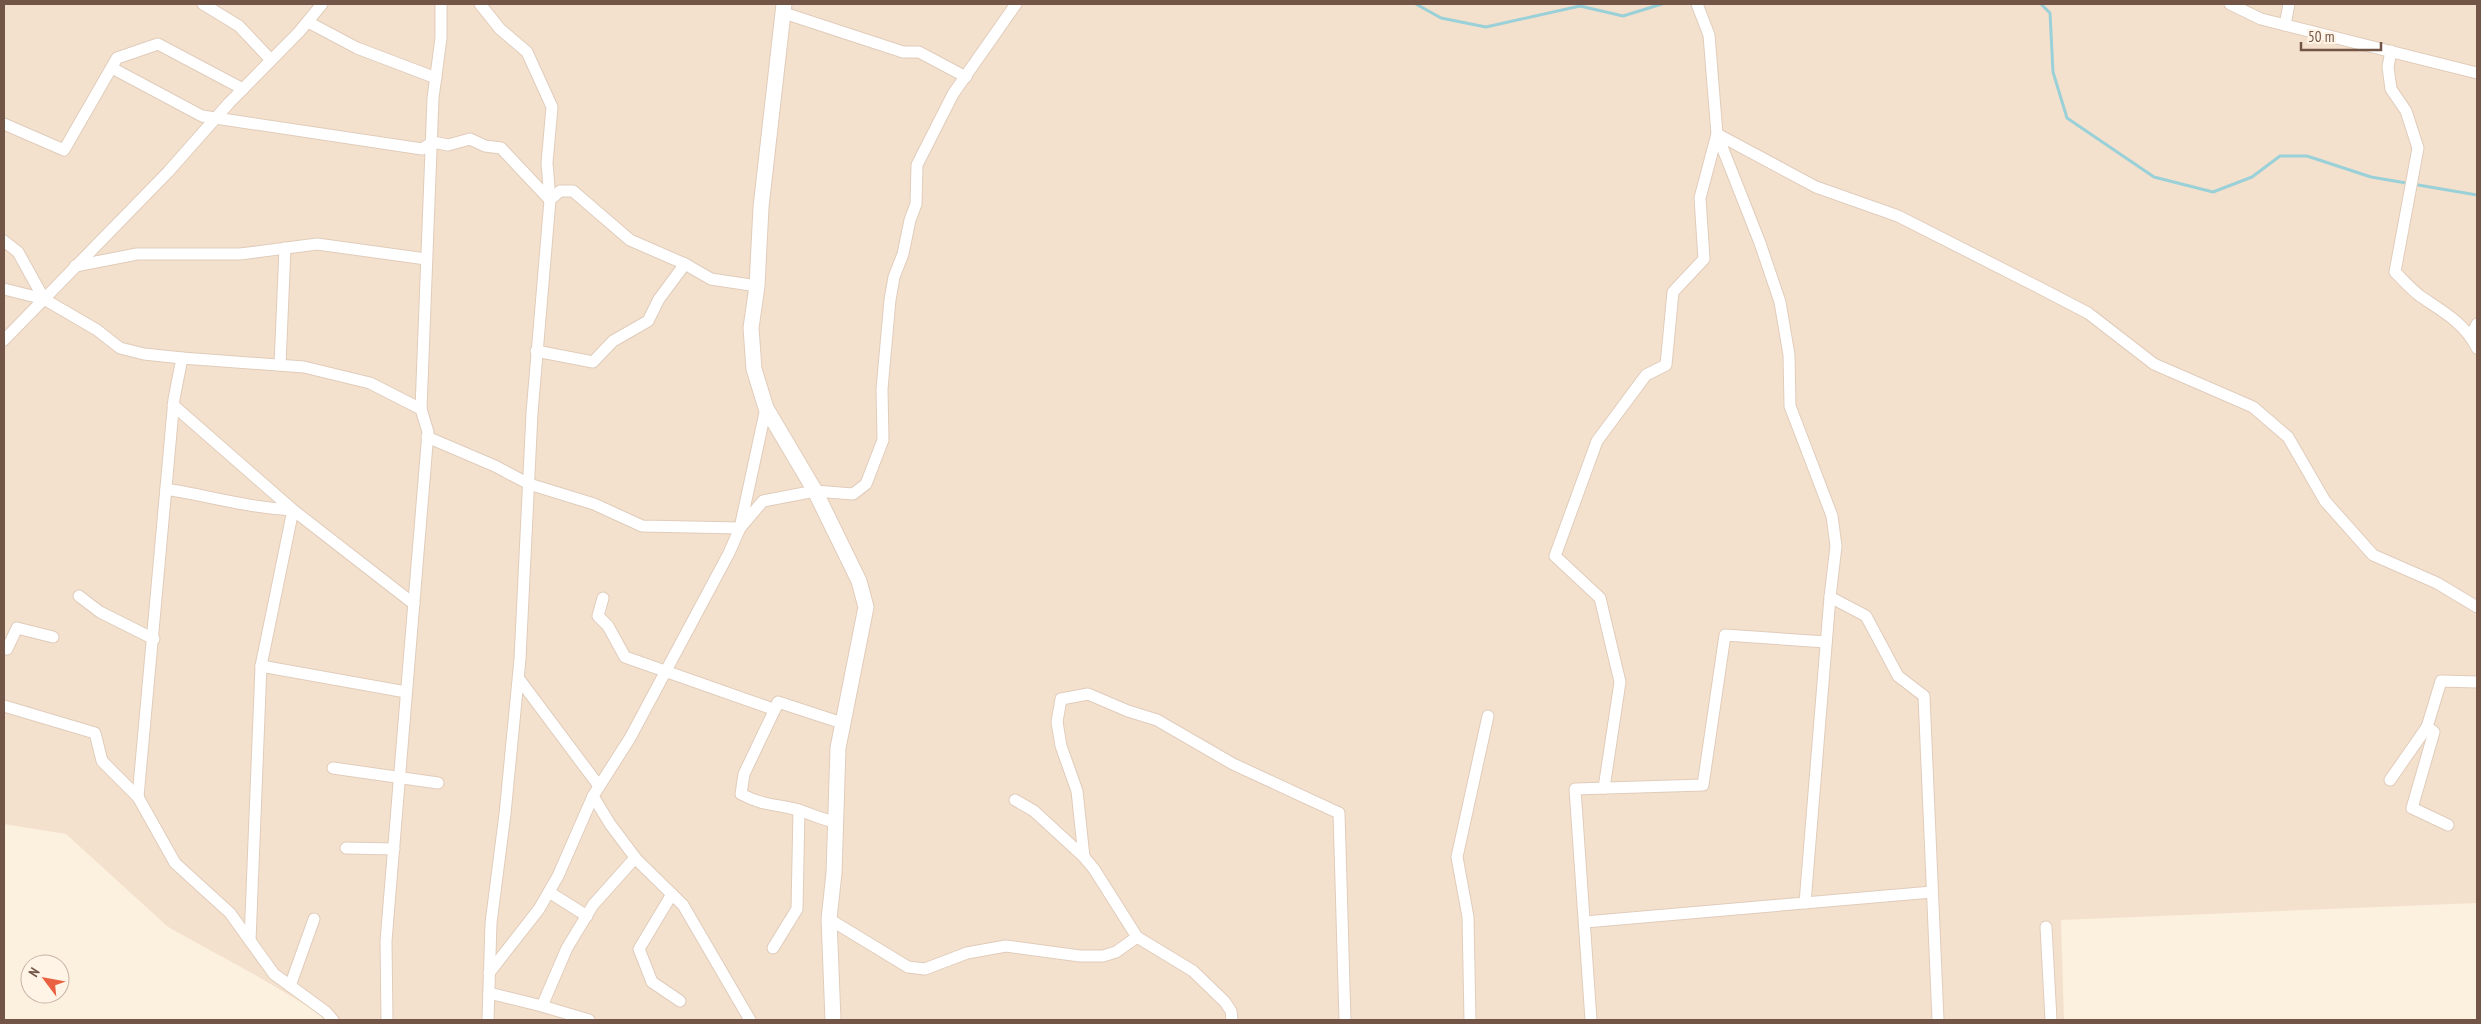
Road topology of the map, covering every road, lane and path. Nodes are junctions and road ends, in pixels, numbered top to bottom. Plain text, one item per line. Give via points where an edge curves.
1 (203, 4) edge
2 (322, 4) edge
3 (442, 4) edge
4 (480, 4) edge
5 (1016, 4) edge
6 (1697, 4) edge
7 (2230, 4) edge
8 (2289, 4) edge
9 (784, 8) edge
10 (308, 22) junction
11 (2285, 25) junction
12 (2391, 51) junction
13 (271, 60) junction
14 (112, 68) junction
15 (2477, 73) edge
16 (966, 77) junction
17 (436, 78) junction
18 (243, 89) junction
19 (215, 118) junction
20 (4, 124) edge
21 (1717, 134) junction
22 (433, 142) junction
23 (550, 200) junction
24 (4, 241) edge
25 (285, 248) junction
26 (426, 259) junction
27 (685, 264) junction
28 (75, 266) junction
29 (757, 286) junction
30 (4, 289) edge
31 (44, 299) junction
32 (2477, 324) edge
33 (2471, 336) junction
34 (4, 340) edge
35 (2477, 348) edge
36 (536, 351) junction
37 (182, 358) junction
38 (280, 365) junction
39 (174, 404) junction
40 (766, 408) junction
41 (422, 409) junction
42 (427, 437) junction
43 (529, 484) junction
44 (166, 489) junction
45 (815, 491) junction
46 (293, 510) junction
47 (740, 528) junction
48 (79, 596) dead end
49 (1830, 597) junction
50 (604, 598) dead end
51 (414, 604) junction
52 (2477, 607) edge
53 (53, 637) dead end
54 (154, 640) junction
55 (1826, 642) junction
56 (4, 648) edge
57 (260, 666) junction
58 (666, 672) junction
59 (518, 679) junction
60 (2477, 682) edge
61 (406, 692) junction
62 (4, 706) edge
63 (775, 709) junction
64 (1488, 716) dead end
65 (842, 723) junction
66 (2427, 727) junction
67 (333, 768) dead end
68 (399, 778) junction
69 (2390, 780) dead end
70 (438, 783) dead end
71 (1604, 788) junction
72 (596, 791) junction
73 (138, 797) junction
74 (1015, 800) dead end
75 (798, 810) junction
76 (835, 822) junction
77 (2448, 825) dead end
78 (346, 848) dead end
79 (394, 849) junction
80 (1084, 857) junction
81 (635, 858) junction
82 (549, 892) junction
83 (1932, 892) junction
84 (672, 894) junction
85 (1805, 903) junction
86 (587, 916) junction
87 (314, 919) dead end
88 (829, 919) junction
89 (1585, 922) junction
90 (2046, 927) dead end
91 (1137, 937) junction
92 (250, 941) junction
93 (773, 948) dead end
94 (489, 973) junction
95 (290, 986) junction
96 (489, 993) junction
97 (680, 1002) dead end
98 (542, 1006) junction
99 (333, 1020) edge
100 (387, 1020) edge
101 (488, 1020) edge
102 (589, 1020) edge
103 (750, 1020) edge
104 (834, 1020) edge
105 (1232, 1020) edge
106 (1345, 1020) edge
107 (1470, 1020) edge
108 (1591, 1020) edge
109 (1938, 1020) edge
110 (2051, 1020) edge

1 - 13 street via 239,26
2 - 10 street
3 - 17 street via 442,38
4 - 23 street via 500,29 527,52 552,107 547,164
5 - 16 street
6 - 21 street via 1708,35
7 - 11 street via 2262,19
8 - 11 street
9 - 16 street via 903,52 919,52
9 - 29 street via 761,207
10 - 13 street
10 - 17 street via 357,48
11 - 12 street
12 - 15 street
12 - 33 street via 2388,67 2391,88 2406,111 2418,148 2394,272 2419,295 2446,311
13 - 18 street
14 - 18 street via 117,58 158,44
14 - 19 street via 202,116
14 - 20 street via 64,150
16 - 45 street via 917,165 916,204 890,300 882,389 883,440 875,465 866,484 853,494
17 - 22 street
18 - 19 street
19 - 22 street via 422,149
19 - 28 street via 168,172
21 - 49 street via 1780,302 1789,355 1790,406 1832,516 1836,546
21 - 52 street via 1816,186 1898,216 2029,282 2088,314 2154,364 2253,407 2288,437 2325,501 2373,555 2437,583
21 - 71 street via 1700,198 1704,259 1673,292 1666,365 1646,375 1597,441 1555,556 1600,598 1620,682
22 - 23 street via 448,146 470,139 485,146 501,148
22 - 26 street
23 - 27 street via 560,191 573,191 630,240
23 - 36 street
24 - 31 street via 18,252
25 - 26 street via 317,244
25 - 28 street via 240,254 137,254
25 - 38 street
26 - 41 street
27 - 29 street via 711,278
27 - 36 street via 659,299 648,321 613,341 592,362
28 - 31 street
29 - 40 street via 752,314 752,350 757,384
30 - 31 street
31 - 34 street
31 - 37 street via 97,330 120,348
32 - 33 street
33 - 35 street
36 - 43 street
37 - 38 street
37 - 39 street
38 - 41 street via 304,367 370,383
39 - 44 street
39 - 46 street
40 - 45 street
40 - 47 street
41 - 42 street
42 - 43 street
42 - 51 street
43 - 47 street via 594,504 642,526
43 - 59 street
44 - 46 street via 256,508
44 - 54 street
45 - 47 street via 763,500
45 - 65 street via 860,581 866,607
46 - 51 street
46 - 57 street
47 - 58 street
48 - 54 street via 100,612
49 - 55 street
49 - 83 street via 1866,616 1898,676 1924,696
50 - 58 street via 598,616 608,626 625,656
51 - 61 street
53 - 56 street via 17,628
54 - 73 street
55 - 71 street via 1725,635 1703,785
55 - 85 street
57 - 61 street
57 - 92 street
58 - 63 street
58 - 72 street
59 - 72 street
59 - 94 street via 491,923
60 - 66 street via 2441,681
61 - 68 street
62 - 73 street via 95,733 102,761
63 - 65 street via 778,702
63 - 75 street via 744,774 741,794 757,802
64 - 107 street via 1457,857 1468,917
65 - 76 street
66 - 69 street
66 - 77 street via 2434,732 2412,808
67 - 68 street
68 - 70 street
68 - 79 street
71 - 89 street via 1576,789
72 - 81 street via 610,824
72 - 82 street
73 - 92 street via 175,863 230,913
74 - 80 street via 1034,811
75 - 76 street
75 - 93 street via 797,909
76 - 88 street
78 - 79 street
79 - 100 street via 386,941
80 - 91 street
80 - 106 street via 1077,792 1060,746 1057,722 1061,699 1088,694 1157,720 1233,764 1339,813
81 - 84 street
81 - 86 street
82 - 86 street
82 - 94 street
83 - 85 street
83 - 109 street
84 - 97 street via 639,949 652,982
84 - 103 street via 683,905
85 - 89 street
86 - 98 street via 567,948
87 - 95 street
88 - 91 street via 908,967 925,969 967,953 1006,946 1103,956 1116,952
88 - 104 street
89 - 108 street
90 - 110 street
91 - 105 street via 1193,971 1225,1002
92 - 95 street via 274,974
94 - 96 street
95 - 99 street
96 - 98 street
96 - 101 street
98 - 102 street

